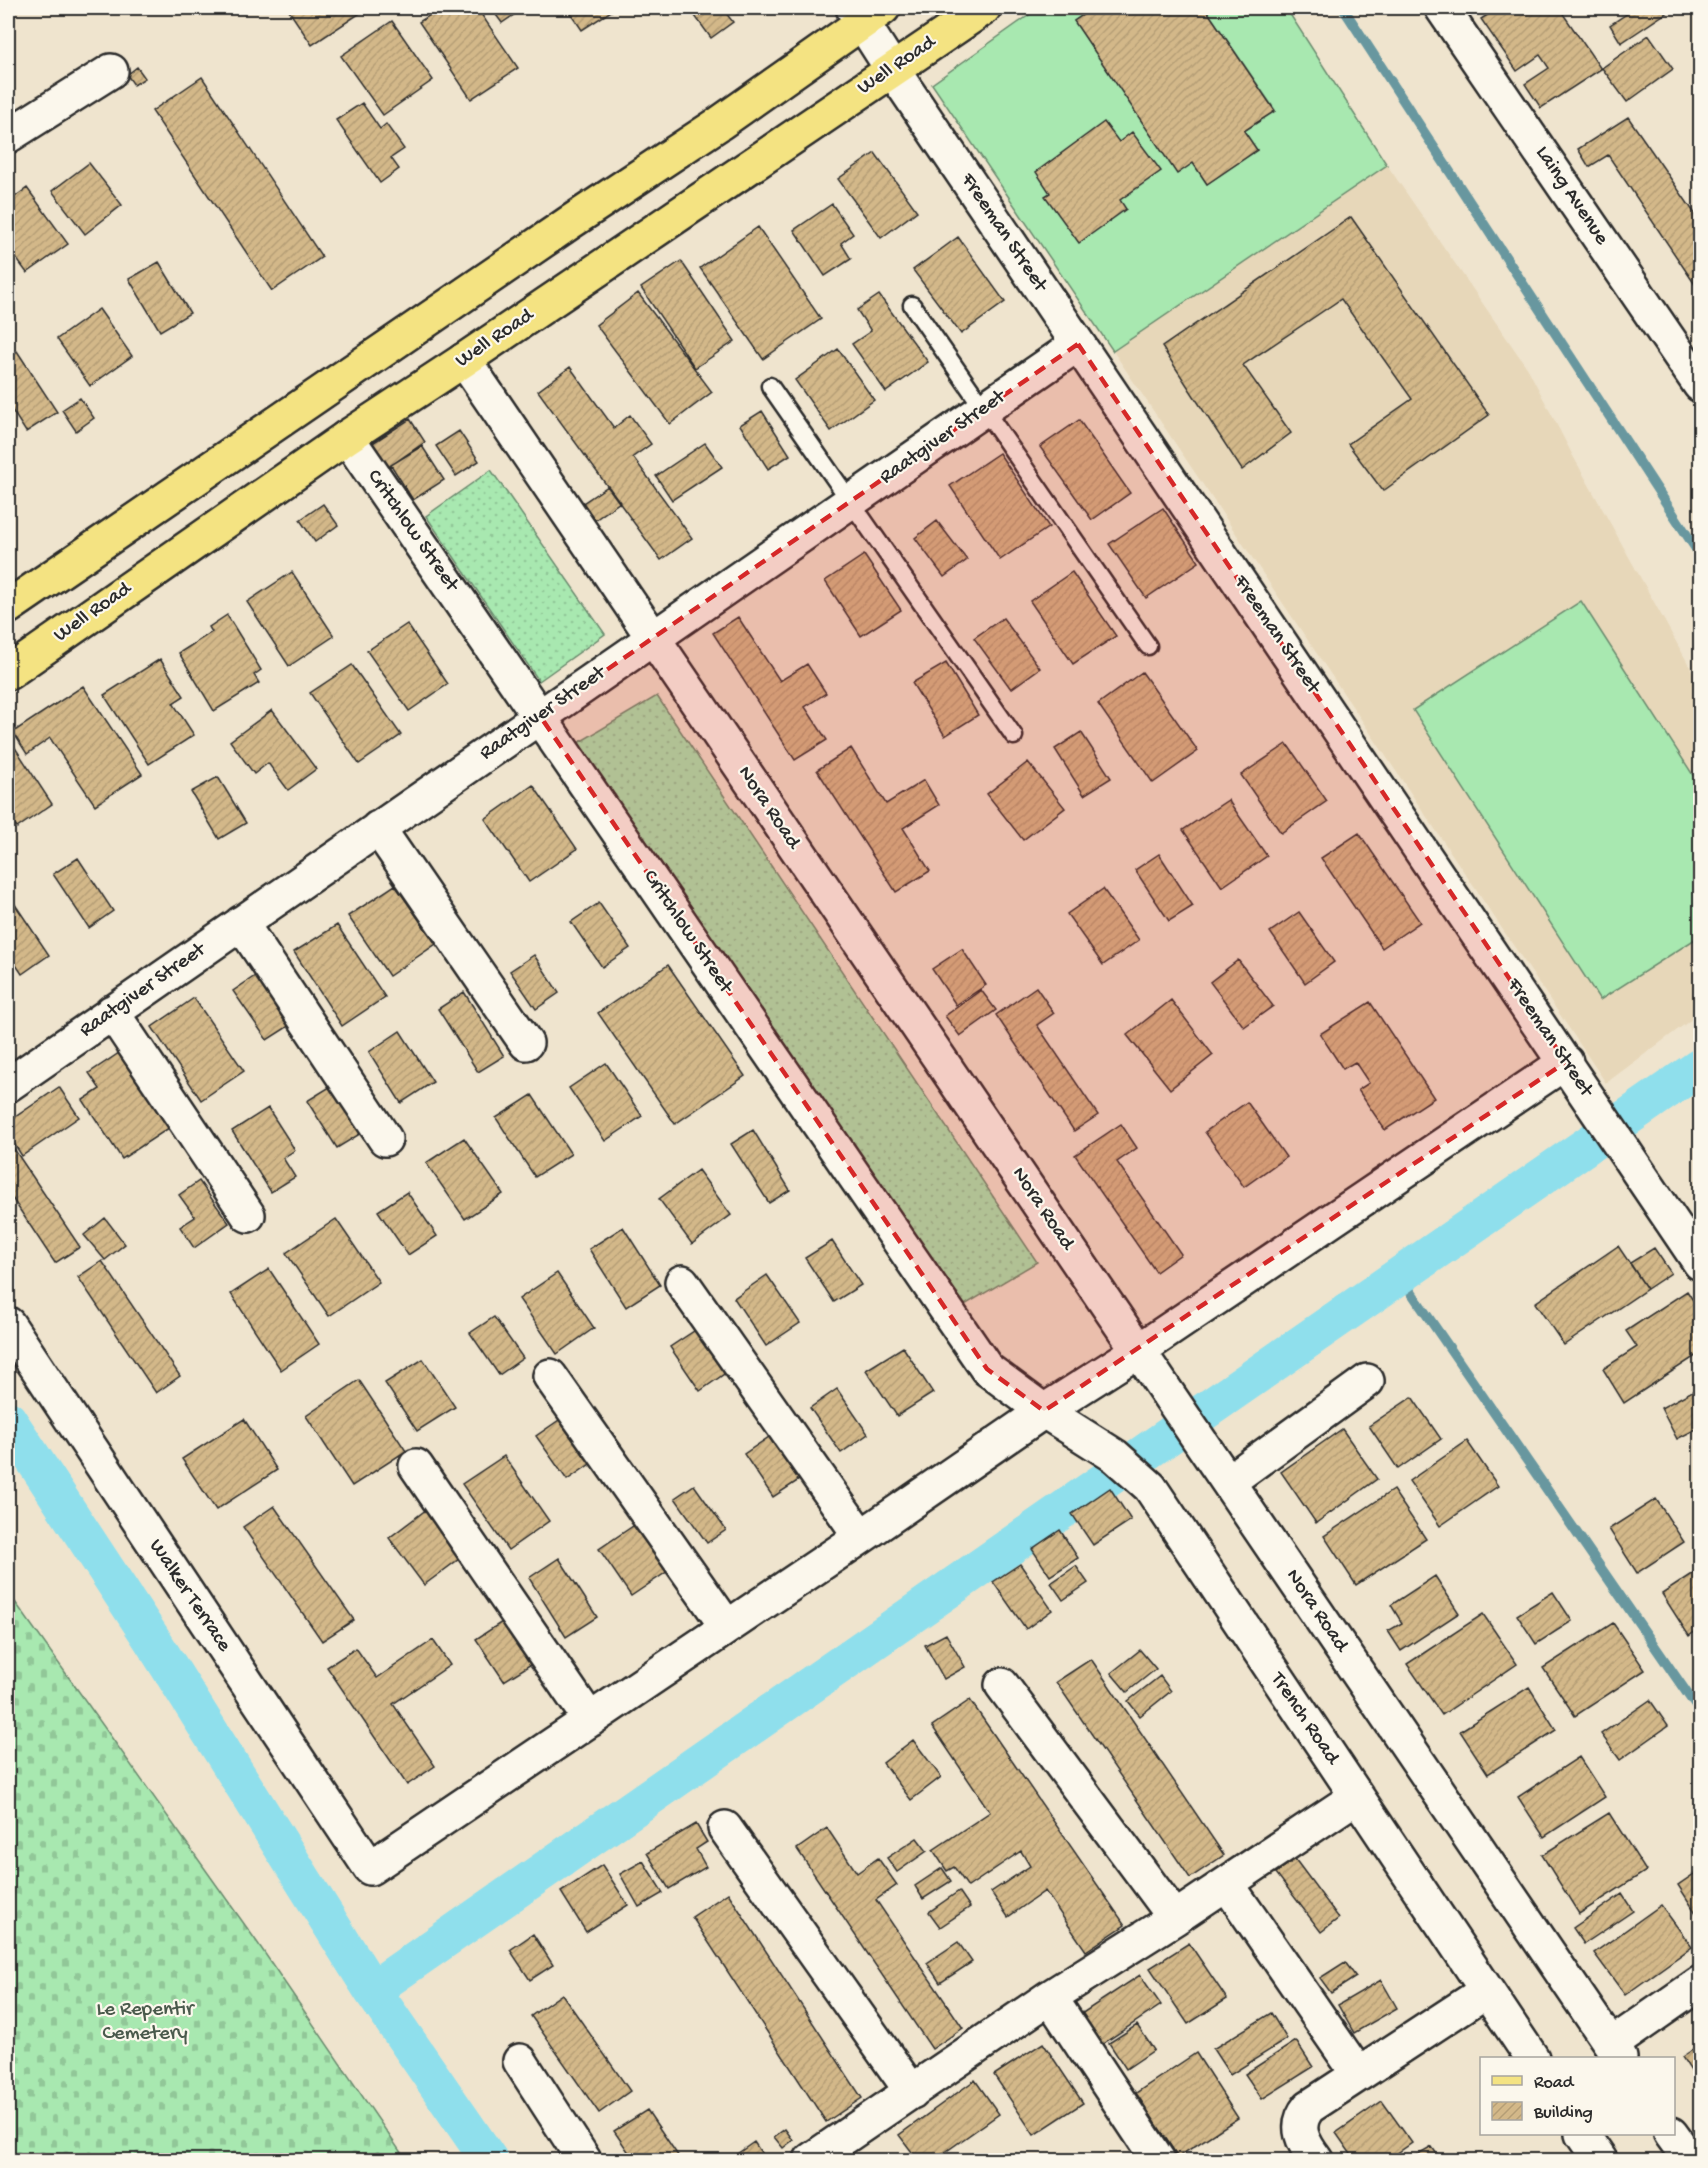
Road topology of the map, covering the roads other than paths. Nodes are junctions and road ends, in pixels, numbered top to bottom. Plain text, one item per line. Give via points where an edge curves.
1 (984, 8) edge
2 (1442, 8) edge
3 (866, 12) edge
4 (892, 69) junction
5 (111, 70) dead end
6 (8, 136) edge
7 (912, 305) dead end
8 (1078, 344) junction
9 (464, 360) junction
10 (1701, 385) edge
11 (770, 386) dead end
12 (984, 409) junction
13 (347, 437) junction
14 (851, 501) junction
15 (8, 608) edge
16 (653, 638) junction
17 (1148, 646) dead end
18 (8, 673) edge
19 (540, 716) junction
20 (1014, 736) dead end
21 (378, 828) junction
22 (241, 923) junction
23 (112, 1012) junction
24 (526, 1043) dead end
25 (1566, 1062) junction
26 (8, 1084) edge
27 (385, 1139) dead end
28 (248, 1215) dead end
29 (1701, 1263) edge
30 (682, 1282) dead end
31 (8, 1324) edge
32 (1138, 1351) junction
33 (550, 1376) dead end
34 (1367, 1381) dead end
35 (1044, 1411) junction
36 (417, 1466) dead end
37 (1227, 1482) junction
38 (861, 1537) junction
39 (727, 1627) junction
40 (1002, 1685) dead end
41 (590, 1720) junction
42 (1356, 1797) junction
43 (725, 1828) dead end
44 (1227, 1884) junction
45 (1175, 1918) junction
46 (1701, 1983) edge
47 (1486, 1991) junction
48 (1050, 1997) junction
49 (1615, 2052) edge
50 (1531, 2057) edge
51 (520, 2061) dead end
52 (1358, 2074) junction
53 (912, 2091) junction
54 (1583, 2135) edge
55 (1672, 2135) edge
56 (584, 2160) edge
57 (811, 2160) edge
58 (1158, 2160) edge
59 (1316, 2160) edge
60 (1600, 2160) edge
61 (1690, 2160) edge

1 - 4 main road, Well Road
2 - 10 street, Laing Avenue
3 - 4 street, Freeman Street
3 - 15 main road via 720,123
4 - 8 street, Freeman Street
4 - 9 main road, Well Road
5 - 6 street
7 - 12 lane
8 - 12 street, Raatgiver Street
8 - 25 street, Freeman Street
9 - 13 main road, Well Road
9 - 16 street, Nora Road
11 - 14 lane
12 - 14 street, Raatgiver Street
12 - 17 lane
13 - 18 main road, Well Road
13 - 19 street, Critchlow Street
14 - 16 street, Raatgiver Street
14 - 20 lane
16 - 19 street, Raatgiver Street
16 - 32 street, Nora Road
19 - 21 street, Raatgiver Street
19 - 35 street, Critchlow Street via 987,1369
21 - 22 street, Raatgiver Street
21 - 24 street
22 - 23 street, Raatgiver Street
22 - 27 street
23 - 26 street, Raatgiver Street
23 - 28 street
25 - 29 street, Freeman Street
25 - 32 street
30 - 38 street
31 - 41 street, Walker Terrace via 370,1868
32 - 35 street
32 - 37 street, Nora Road
33 - 39 street
34 - 37 street
35 - 38 street
35 - 42 street, Trench Road via 1115,1456 1150,1487
36 - 41 street
37 - 49 street, Nora Road
38 - 39 street
39 - 41 street
40 - 45 street
42 - 44 street
42 - 47 street, Trench Road
43 - 53 street
44 - 45 street
44 - 52 street
45 - 48 street
46 - 49 street
47 - 50 street, Trench Road
47 - 52 street
48 - 53 street
48 - 58 street
51 - 56 street
52 - 59 street via 1302,2115 1303,2137
53 - 57 street
54 - 60 street
55 - 61 street

